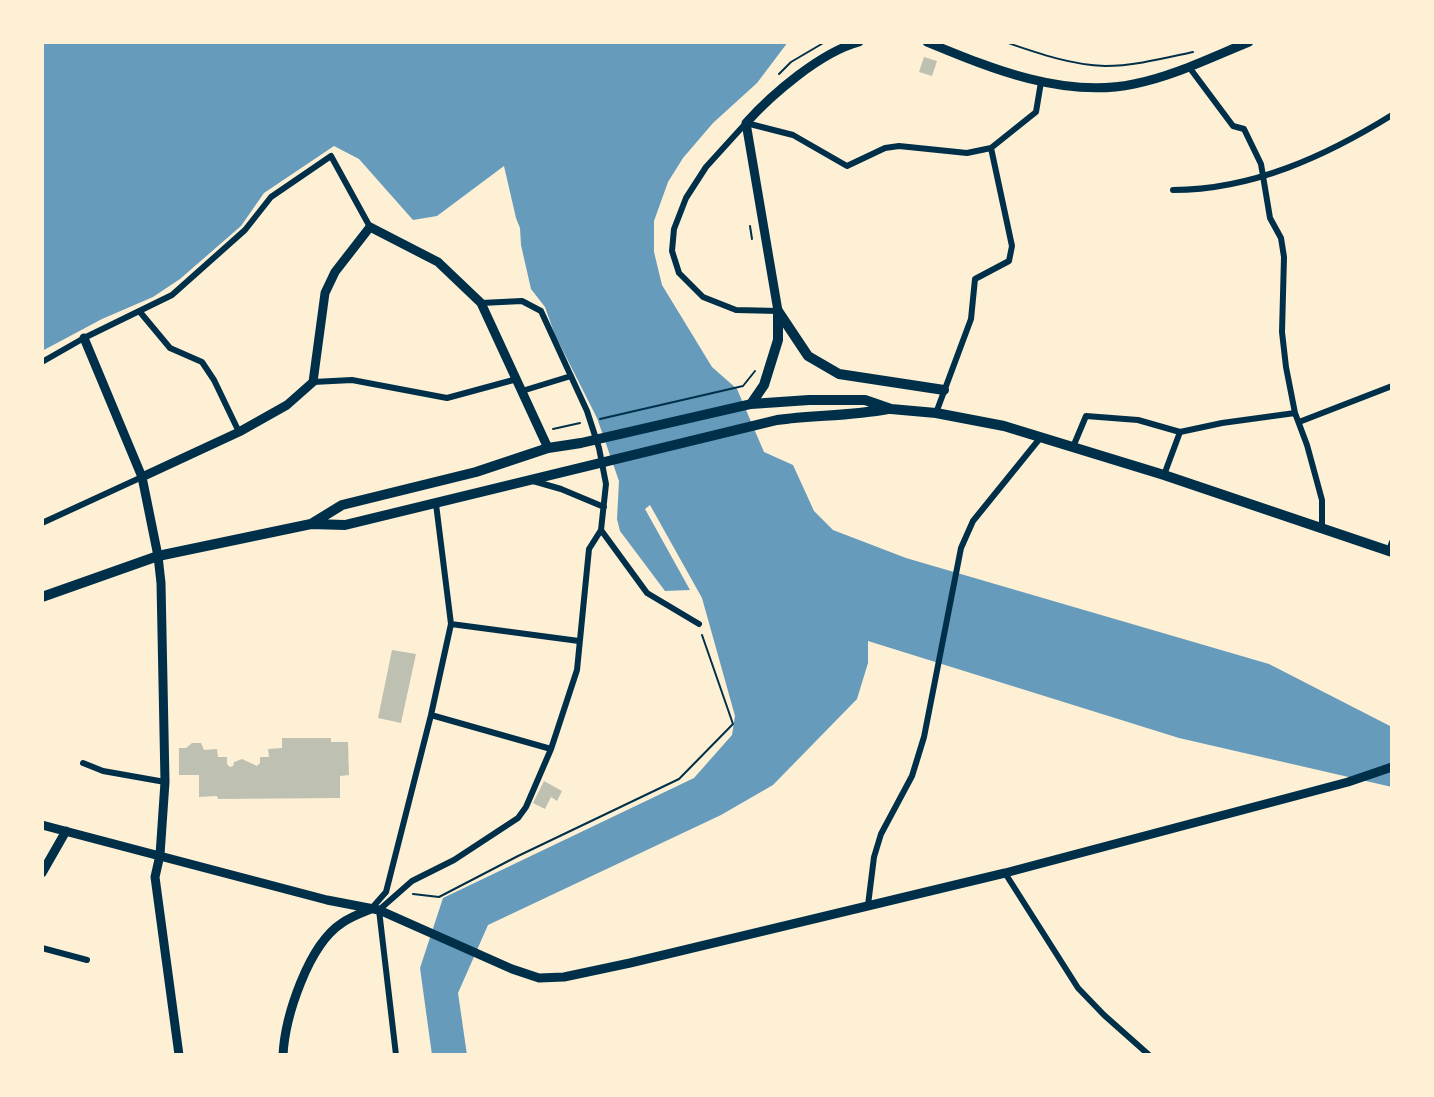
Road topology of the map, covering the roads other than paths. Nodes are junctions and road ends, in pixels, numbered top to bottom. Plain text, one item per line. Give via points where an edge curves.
1 (859, 42) edge
2 (927, 42) edge
3 (1249, 42) edge
4 (1189, 68) junction
5 (1041, 82) junction
6 (1392, 114) edge
7 (746, 123) junction
8 (991, 148) junction
9 (1263, 177) junction
10 (1173, 190) dead end
11 (370, 227) junction
12 (481, 303) junction
13 (778, 311) junction
14 (140, 312) junction
15 (84, 338) junction
16 (42, 362) edge
17 (571, 376) junction
18 (517, 379) junction
19 (313, 382) junction
20 (1392, 386) edge
21 (944, 390) junction
22 (522, 391) junction
23 (751, 404) junction
24 (891, 409) junction
25 (936, 413) junction
26 (1295, 413) junction
27 (1299, 422) junction
28 (239, 432) junction
29 (1180, 432) junction
30 (1041, 437) junction
31 (1073, 447) junction
32 (548, 448) junction
33 (1164, 475) junction
34 (142, 477) junction
35 (532, 480) junction
36 (436, 504) junction
37 (604, 507) junction
38 (42, 523) edge
39 (310, 524) junction
40 (1322, 528) junction
41 (601, 530) junction
42 (1391, 548) edge
43 (158, 556) junction
44 (42, 597) edge
45 (452, 624) junction
46 (699, 624) road end
47 (579, 641) junction
48 (431, 715) junction
49 (551, 749) junction
50 (83, 763) dead end
51 (1392, 767) edge
52 (165, 782) junction
53 (42, 825) edge
54 (66, 831) junction
55 (160, 855) junction
56 (42, 873) edge
57 (1005, 873) junction
58 (868, 905) junction
59 (375, 909) junction
60 (42, 948) edge
61 (87, 960) dead end
62 (179, 1055) edge
63 (283, 1055) edge
64 (396, 1055) edge
65 (1149, 1055) edge

1 - 7 street via 846,45 808,69 764,103
2 - 5 street
3 - 4 street
4 - 5 street via 1133,84 1086,89
4 - 9 street via 1233,126 1244,129
5 - 8 street via 1036,112
6 - 9 street via 1317,156
7 - 8 street via 793,135 847,166 885,148 899,146 966,153
7 - 13 street
7 - 13 street via 706,167 686,198 674,229 672,251 679,273 703,297 736,310
8 - 21 street via 1012,246 1009,261 975,279 971,319
9 - 10 street via 1194,190
9 - 26 street via 1270,218 1281,238 1284,257 1282,332
11 - 12 street via 438,262
11 - 14 street via 332,156 271,197 245,230 172,295
11 - 19 street via 335,272 326,293
12 - 17 street via 522,301 541,311
12 - 18 street
13 - 21 main road via 808,356 839,374
13 - 23 main road via 778,340 764,385
14 - 15 street
14 - 28 street via 170,348 202,362
15 - 16 street
15 - 34 street
17 - 22 street
17 - 37 street via 592,420 606,484
18 - 19 street via 447,398 352,380
18 - 22 street
19 - 28 street via 287,405
20 - 27 street
21 - 25 street
22 - 32 street
23 - 24 main road via 865,400
23 - 32 main road
24 - 25 main road
24 - 35 main road via 777,420
25 - 30 main road
26 - 27 street
26 - 29 street
27 - 40 street via 1322,500
28 - 34 street
29 - 31 street via 1138,420 1086,417
29 - 33 street
30 - 31 main road
30 - 58 street via 973,521 961,548 924,736 912,776 881,834
31 - 33 main road
32 - 39 main road via 476,472 342,505
33 - 40 main road
34 - 38 street
34 - 43 street
35 - 36 main road
35 - 37 street
36 - 39 main road via 345,525
36 - 45 street
37 - 41 street
39 - 43 main road
40 - 42 main road
41 - 46 street via 647,593
41 - 47 street via 589,549
43 - 44 main road
43 - 52 street
45 - 47 street
45 - 48 street
47 - 49 street via 577,670
48 - 49 street
48 - 59 street via 386,892
49 - 59 street via 518,819 444,866 412,881
50 - 52 street via 103,771
51 - 57 street
52 - 55 street
53 - 54 street
54 - 55 street
54 - 56 street
55 - 59 street
55 - 62 street via 155,877
57 - 58 street
57 - 65 street via 1078,988
58 - 59 street via 630,963 564,977 539,978
59 - 63 street via 341,923 315,954 291,1010
59 - 64 street
60 - 61 street

